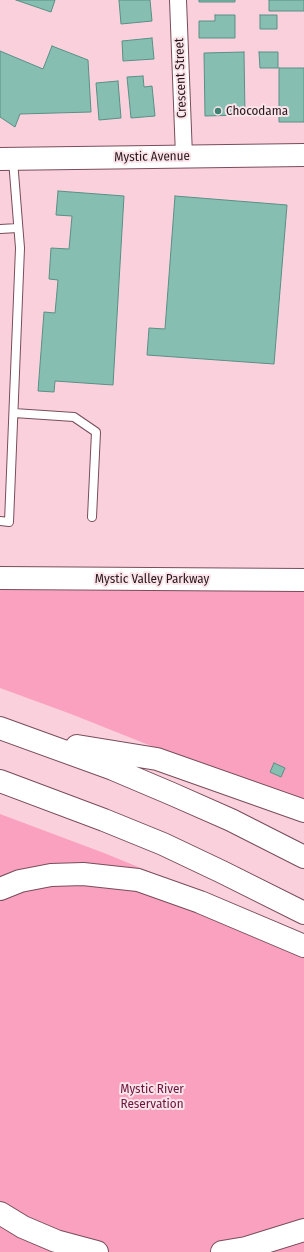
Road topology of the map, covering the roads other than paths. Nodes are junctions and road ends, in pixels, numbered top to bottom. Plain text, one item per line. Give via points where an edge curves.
1 (178, 0) edge
2 (304, 155) edge
3 (184, 156) junction
4 (7, 159) edge
5 (18, 228) junction
6 (0, 229) edge
7 (14, 413) junction
8 (92, 517) dead end
9 (0, 521) edge
10 (0, 578) edge
11 (304, 580) edge
12 (0, 728) edge
13 (27, 737) junction
14 (0, 781) edge
15 (304, 812) edge
16 (304, 857) edge
17 (0, 889) edge
18 (304, 914) edge
19 (304, 946) edge
20 (0, 1213) edge
21 (304, 1230) edge
22 (97, 1252) edge
23 (222, 1252) edge

1 - 3 street, Crescent Street
2 - 3 main road, Mystic Avenue
3 - 4 main road, Mystic Avenue
4 - 5 lane
5 - 6 lane
5 - 7 lane via 20,248
7 - 8 lane via 74,417 96,432
7 - 9 lane via 9,522
10 - 11 main road, Mystic Valley Parkway
12 - 13 main road
13 - 15 main road via 157,759
13 - 16 main road via 172,794
14 - 18 main road via 155,841
17 - 19 main road via 51,875 83,874 138,880 200,902
20 - 22 main road via 23,1227 56,1241
21 - 23 main road via 246,1248

